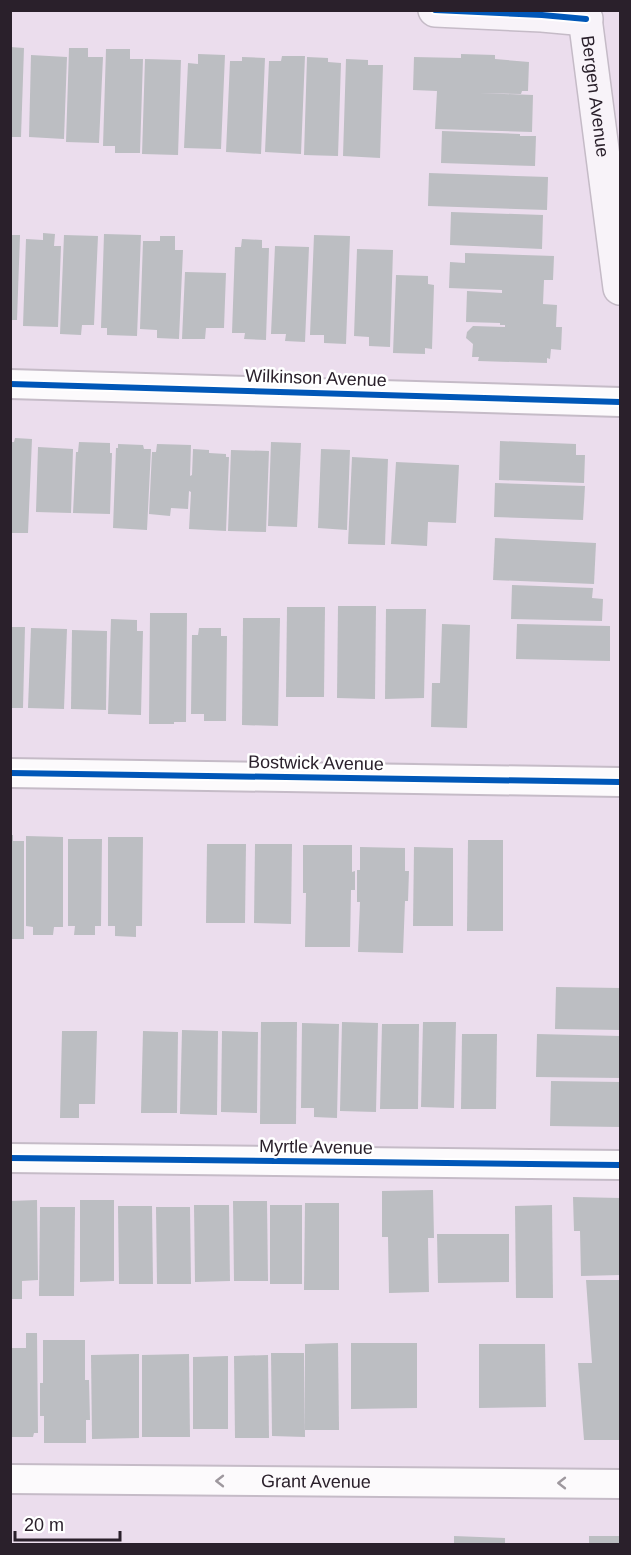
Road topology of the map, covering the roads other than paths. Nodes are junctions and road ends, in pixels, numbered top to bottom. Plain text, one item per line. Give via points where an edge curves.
1 (435, 10) edge
2 (585, 15) edge
3 (621, 288) edge
4 (10, 384) edge
5 (621, 402) edge
6 (10, 773) edge
7 (621, 782) edge
8 (10, 1158) edge
9 (621, 1165) edge
10 (10, 1479) edge
11 (621, 1484) edge

1 - 2 street
2 - 3 street, Bergen Avenue
4 - 5 street, Wilkinson Avenue
6 - 7 street, Bostwick Avenue
8 - 9 street, Myrtle Avenue
11 -> 10 street, Grant Avenue

